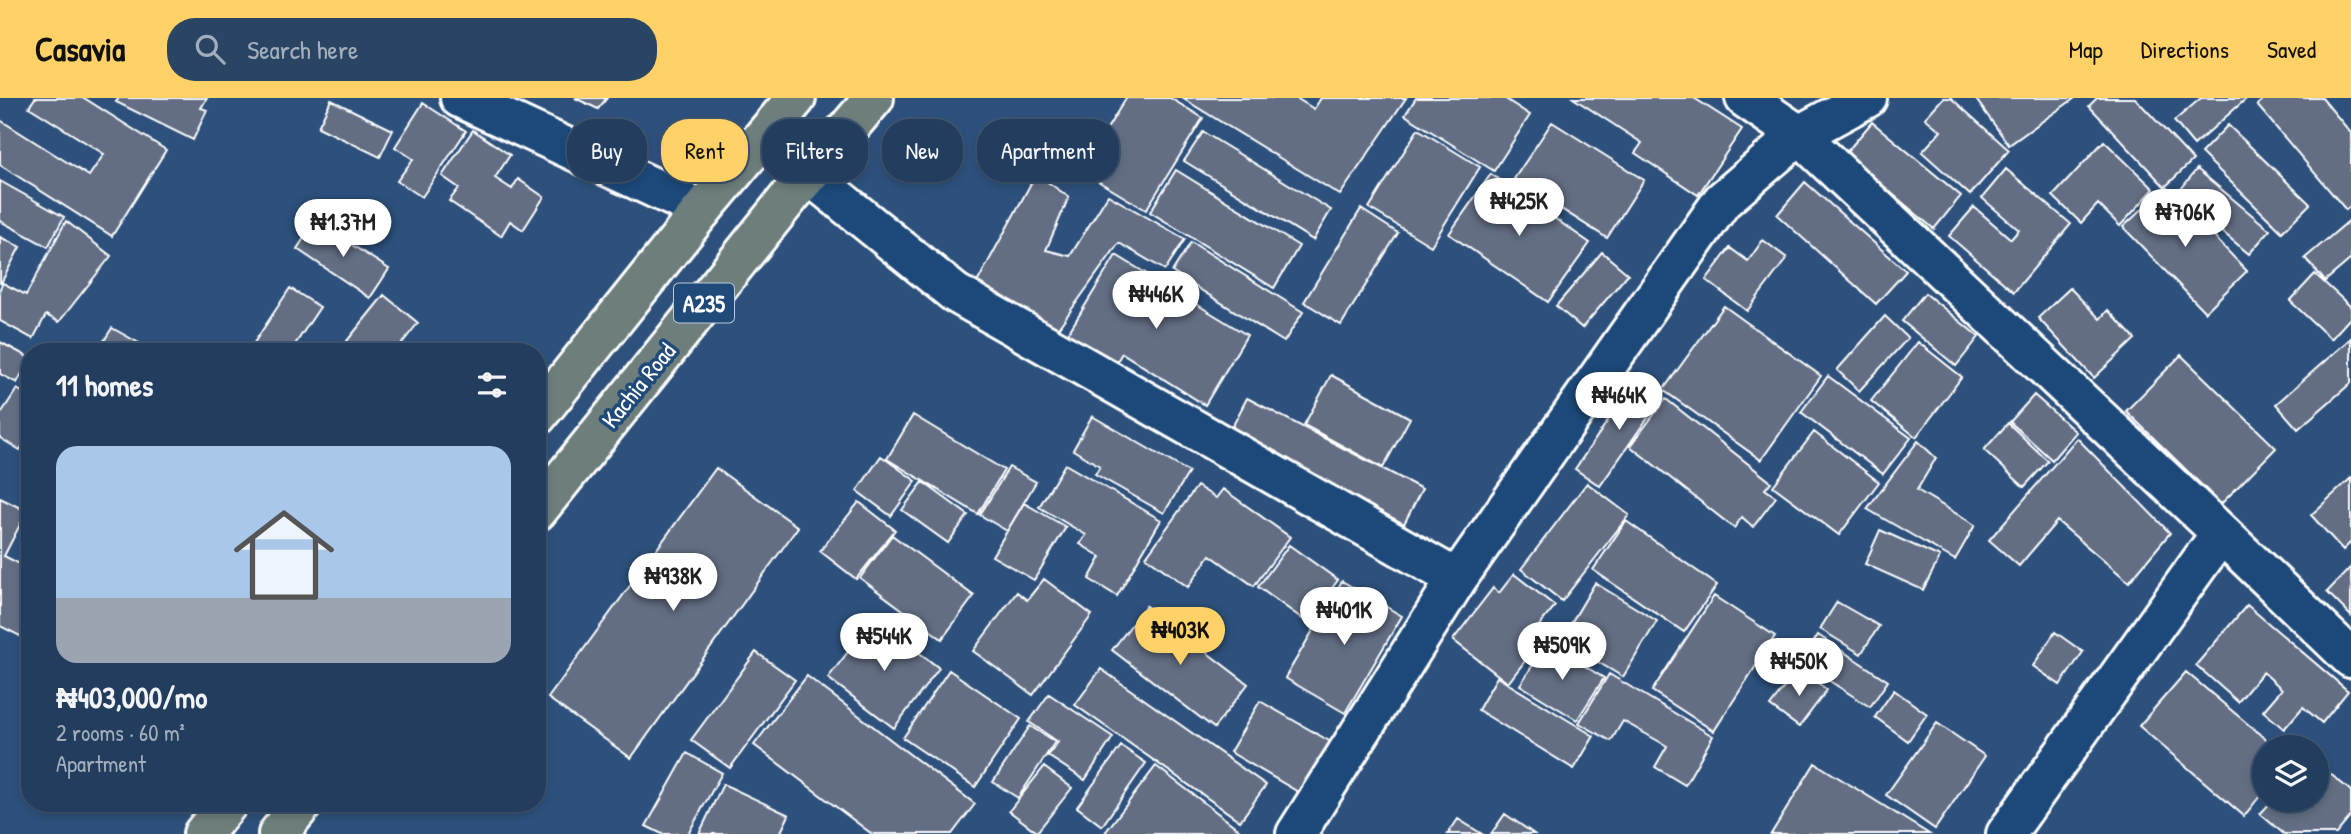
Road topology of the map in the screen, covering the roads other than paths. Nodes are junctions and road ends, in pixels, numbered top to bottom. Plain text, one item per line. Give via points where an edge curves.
1 (460, 98) edge
2 (796, 98) edge
3 (874, 98) edge
4 (1745, 98) edge
5 (1867, 98) edge
6 (856, 119) edge
7 (1799, 135) junction
8 (802, 182) edge
9 (818, 182) edge
10 (702, 210) junction
11 (546, 405) edge
12 (546, 500) edge
13 (2221, 533) junction
14 (1457, 579) junction
15 (2351, 658) edge
16 (221, 812) edge
17 (296, 812) edge
18 (203, 834) edge
19 (278, 834) edge
20 (1296, 834) edge
21 (2006, 834) edge

1 - 10 street
2 - 10 highway, A235
3 - 6 highway, Kachia Road / A235
4 - 7 street
5 - 7 street
7 - 13 street
7 - 14 street via 1722,201
8 - 12 highway, Kachia Road / A235
9 - 14 street via 955,293
10 - 11 highway, A235
13 - 15 street
13 - 21 street
14 - 20 street
16 - 18 highway
17 - 19 highway

